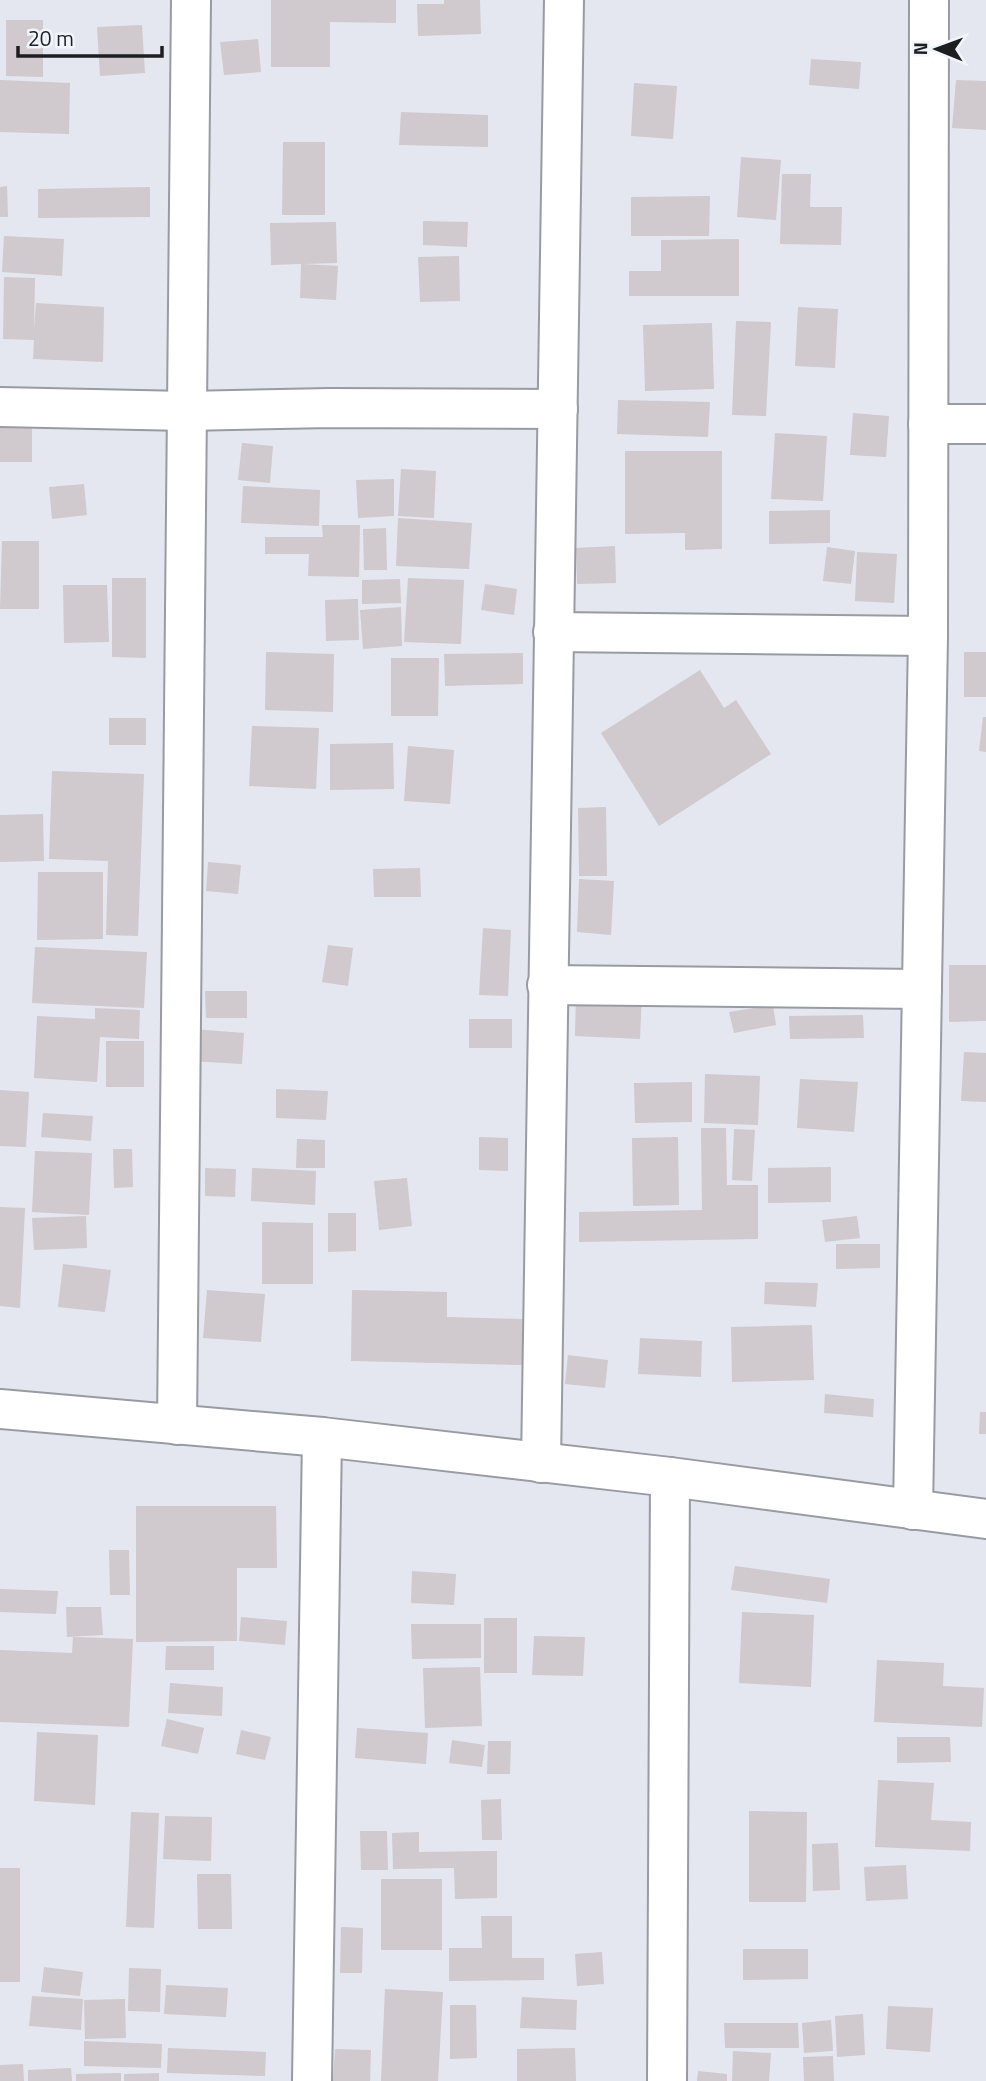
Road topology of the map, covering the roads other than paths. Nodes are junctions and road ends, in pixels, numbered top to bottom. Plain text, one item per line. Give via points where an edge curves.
1 (191, 0) edge
2 (564, 0) edge
3 (929, 0) edge
4 (0, 407) edge
5 (558, 409) junction
6 (186, 411) junction
7 (928, 424) junction
8 (986, 424) edge
9 (553, 632) junction
10 (928, 636) junction
11 (547, 985) junction
12 (922, 989) junction
13 (0, 1409) edge
14 (177, 1425) junction
15 (322, 1437) junction
16 (541, 1463) junction
17 (670, 1477) junction
18 (913, 1510) junction
19 (986, 1519) edge
20 (312, 2081) edge
21 (667, 2081) edge

1 - 6 street
2 - 5 street
3 - 7 street
4 - 6 street
5 - 6 street
5 - 9 street
6 - 14 street
7 - 8 street
7 - 10 street
9 - 10 street
9 - 11 street
10 - 12 street
11 - 12 street
11 - 16 street
12 - 18 street
13 - 14 street
14 - 15 street
15 - 16 street
15 - 20 street
16 - 17 street
17 - 18 street
17 - 21 street
18 - 19 street

